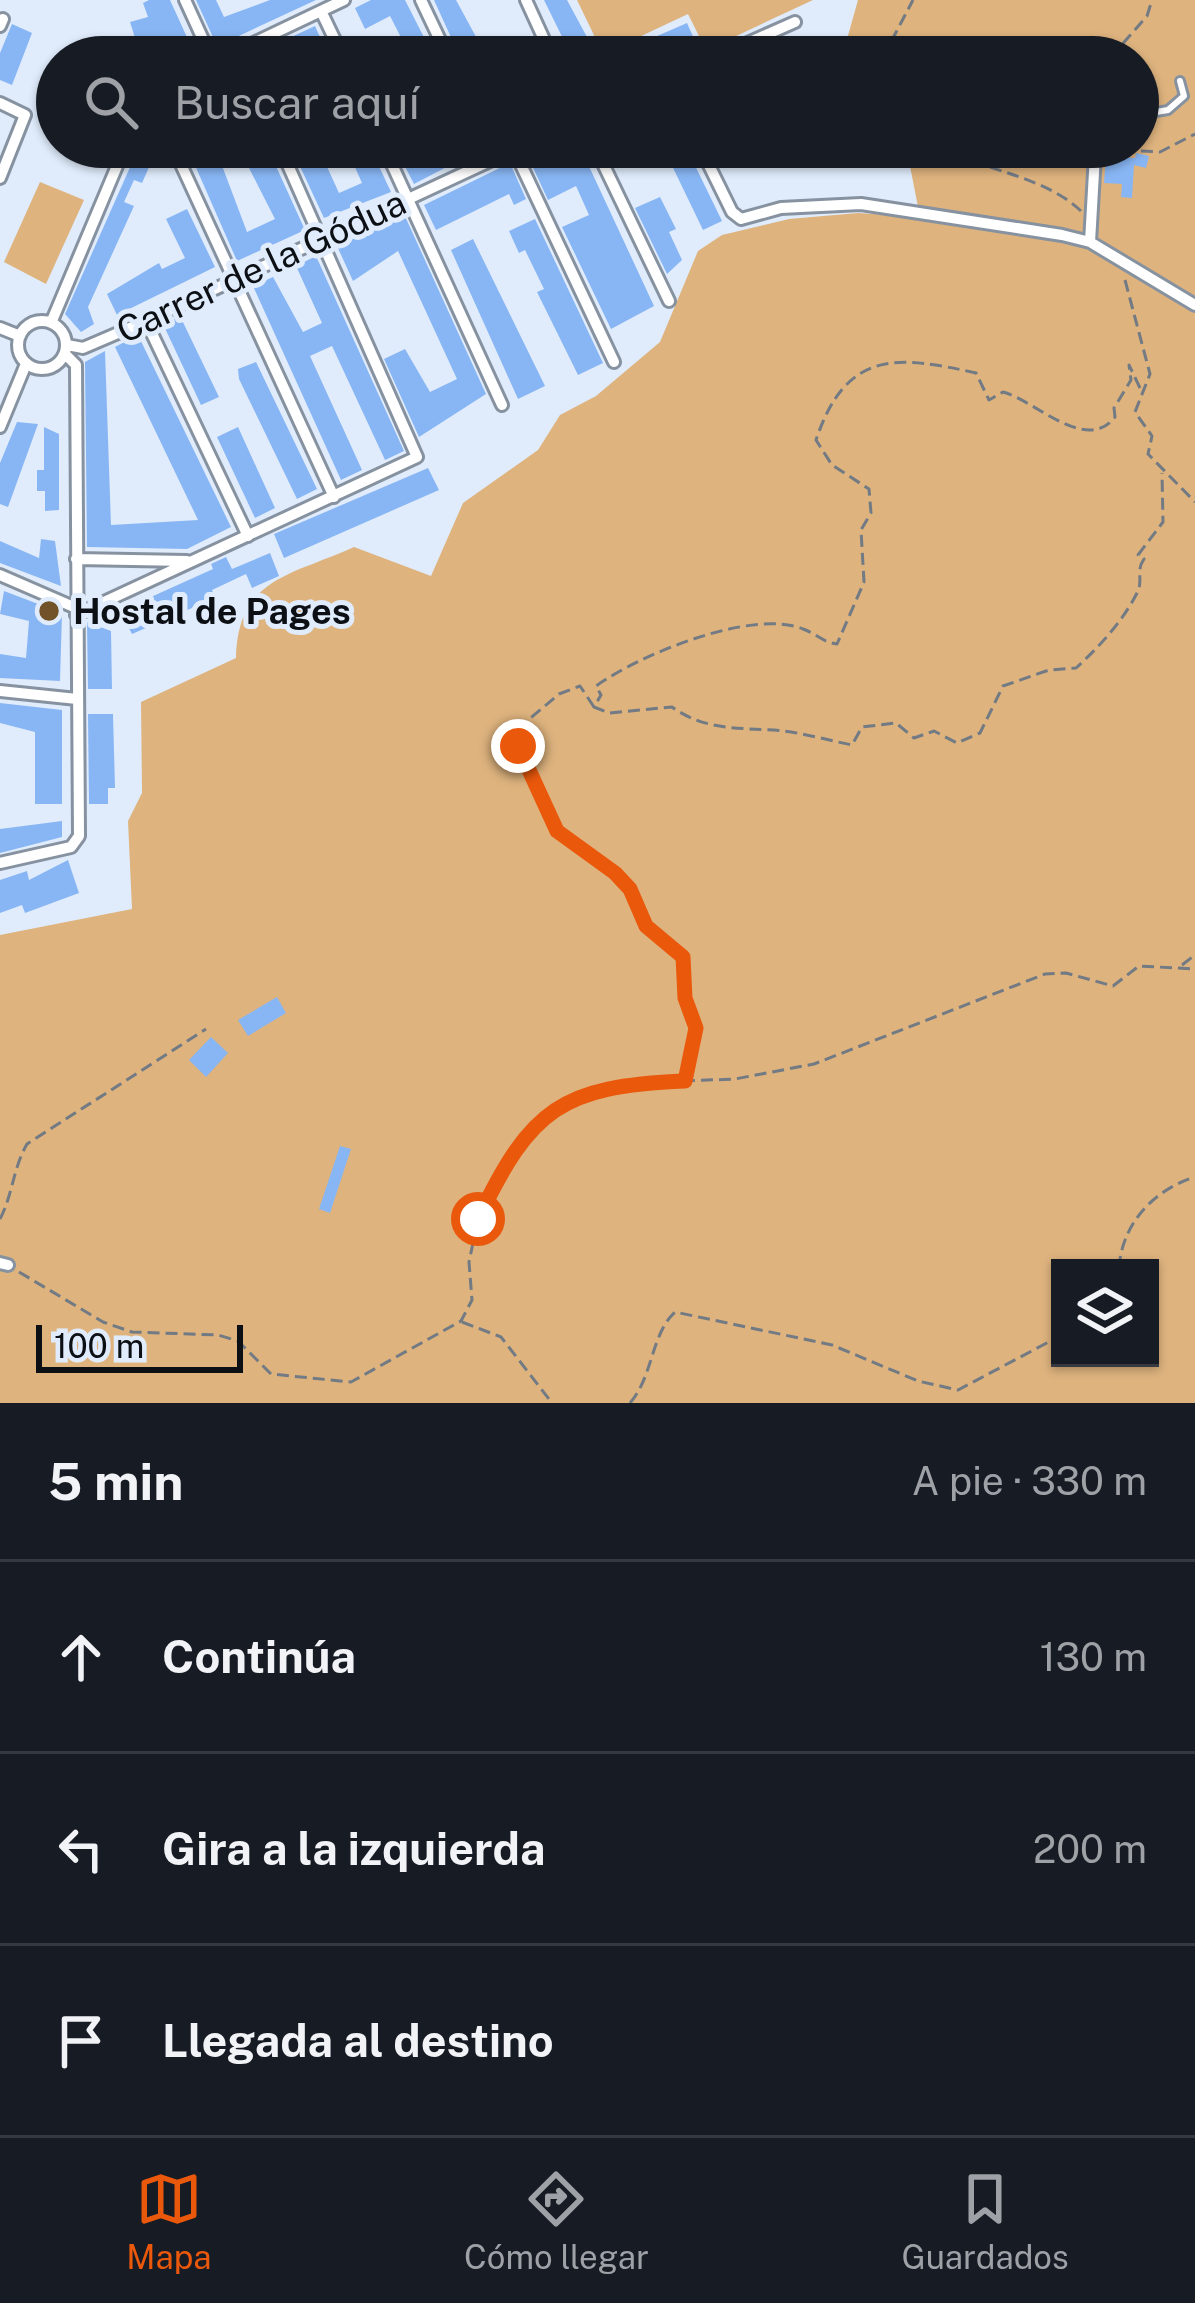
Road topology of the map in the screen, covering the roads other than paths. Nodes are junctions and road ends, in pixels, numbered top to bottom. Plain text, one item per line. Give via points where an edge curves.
1 (185, 0) edge
2 (344, 0) edge
3 (421, 0) edge
4 (526, 0) edge
5 (321, 11) junction
6 (795, 22) dead end
7 (201, 36) edge
8 (273, 36) edge
9 (333, 36) edge
10 (438, 36) edge
11 (543, 36) edge
12 (763, 36) edge
13 (1180, 81) dead end
14 (0, 103) edge
15 (1159, 112) edge
16 (116, 168) edge
17 (183, 168) edge
18 (289, 168) edge
19 (394, 168) edge
20 (465, 168) edge
21 (526, 168) edge
22 (605, 168) edge
23 (710, 168) edge
24 (1094, 168) edge
25 (0, 178) edge
26 (408, 198) junction
27 (321, 238) junction
28 (1090, 242) junction
29 (234, 277) junction
30 (669, 302) dead end
31 (1195, 305) edge
32 (146, 321) junction
33 (51, 322) junction
34 (0, 328) edge
35 (20, 336) junction
36 (66, 350) junction
37 (614, 362) dead end
38 (26, 364) junction
39 (502, 405) dead end
40 (0, 427) edge
41 (334, 496) junction
42 (248, 536) junction
43 (76, 559) junction
44 (190, 561) junction
45 (0, 575) edge
46 (76, 612) junction
47 (0, 691) edge
48 (76, 700) junction
49 (0, 863) edge

1 - 7 street
2 - 5 street
3 - 10 street
4 - 11 street
5 - 8 street
5 - 9 street
6 - 12 street
13 - 15 lane via 1184,96
14 - 25 street via 25,115
16 - 33 street
17 - 29 street
18 - 27 street
19 - 26 street
20 - 26 street, Carrer de la Gódua
21 - 37 street
22 - 30 street
23 - 28 street via 741,219 862,204
24 - 28 street
26 - 27 street, Carrer de la Gódua
26 - 39 street
27 - 29 street, Carrer de la Gódua
27 - 41 street via 417,457
28 - 31 street
29 - 32 street, Carrer de la Gódua
29 - 41 street
32 - 36 street, Carrer de la Gódua
32 - 42 street
33 - 35 street via 27,326
33 - 36 street
34 - 35 street
35 - 38 street
36 - 38 street via 48,369
36 - 43 street via 76,365
38 - 40 street
41 - 42 street
42 - 44 street
43 - 44 street
43 - 46 street
44 - 46 street
45 - 46 street
46 - 48 street
47 - 48 street
48 - 49 street via 77,841

